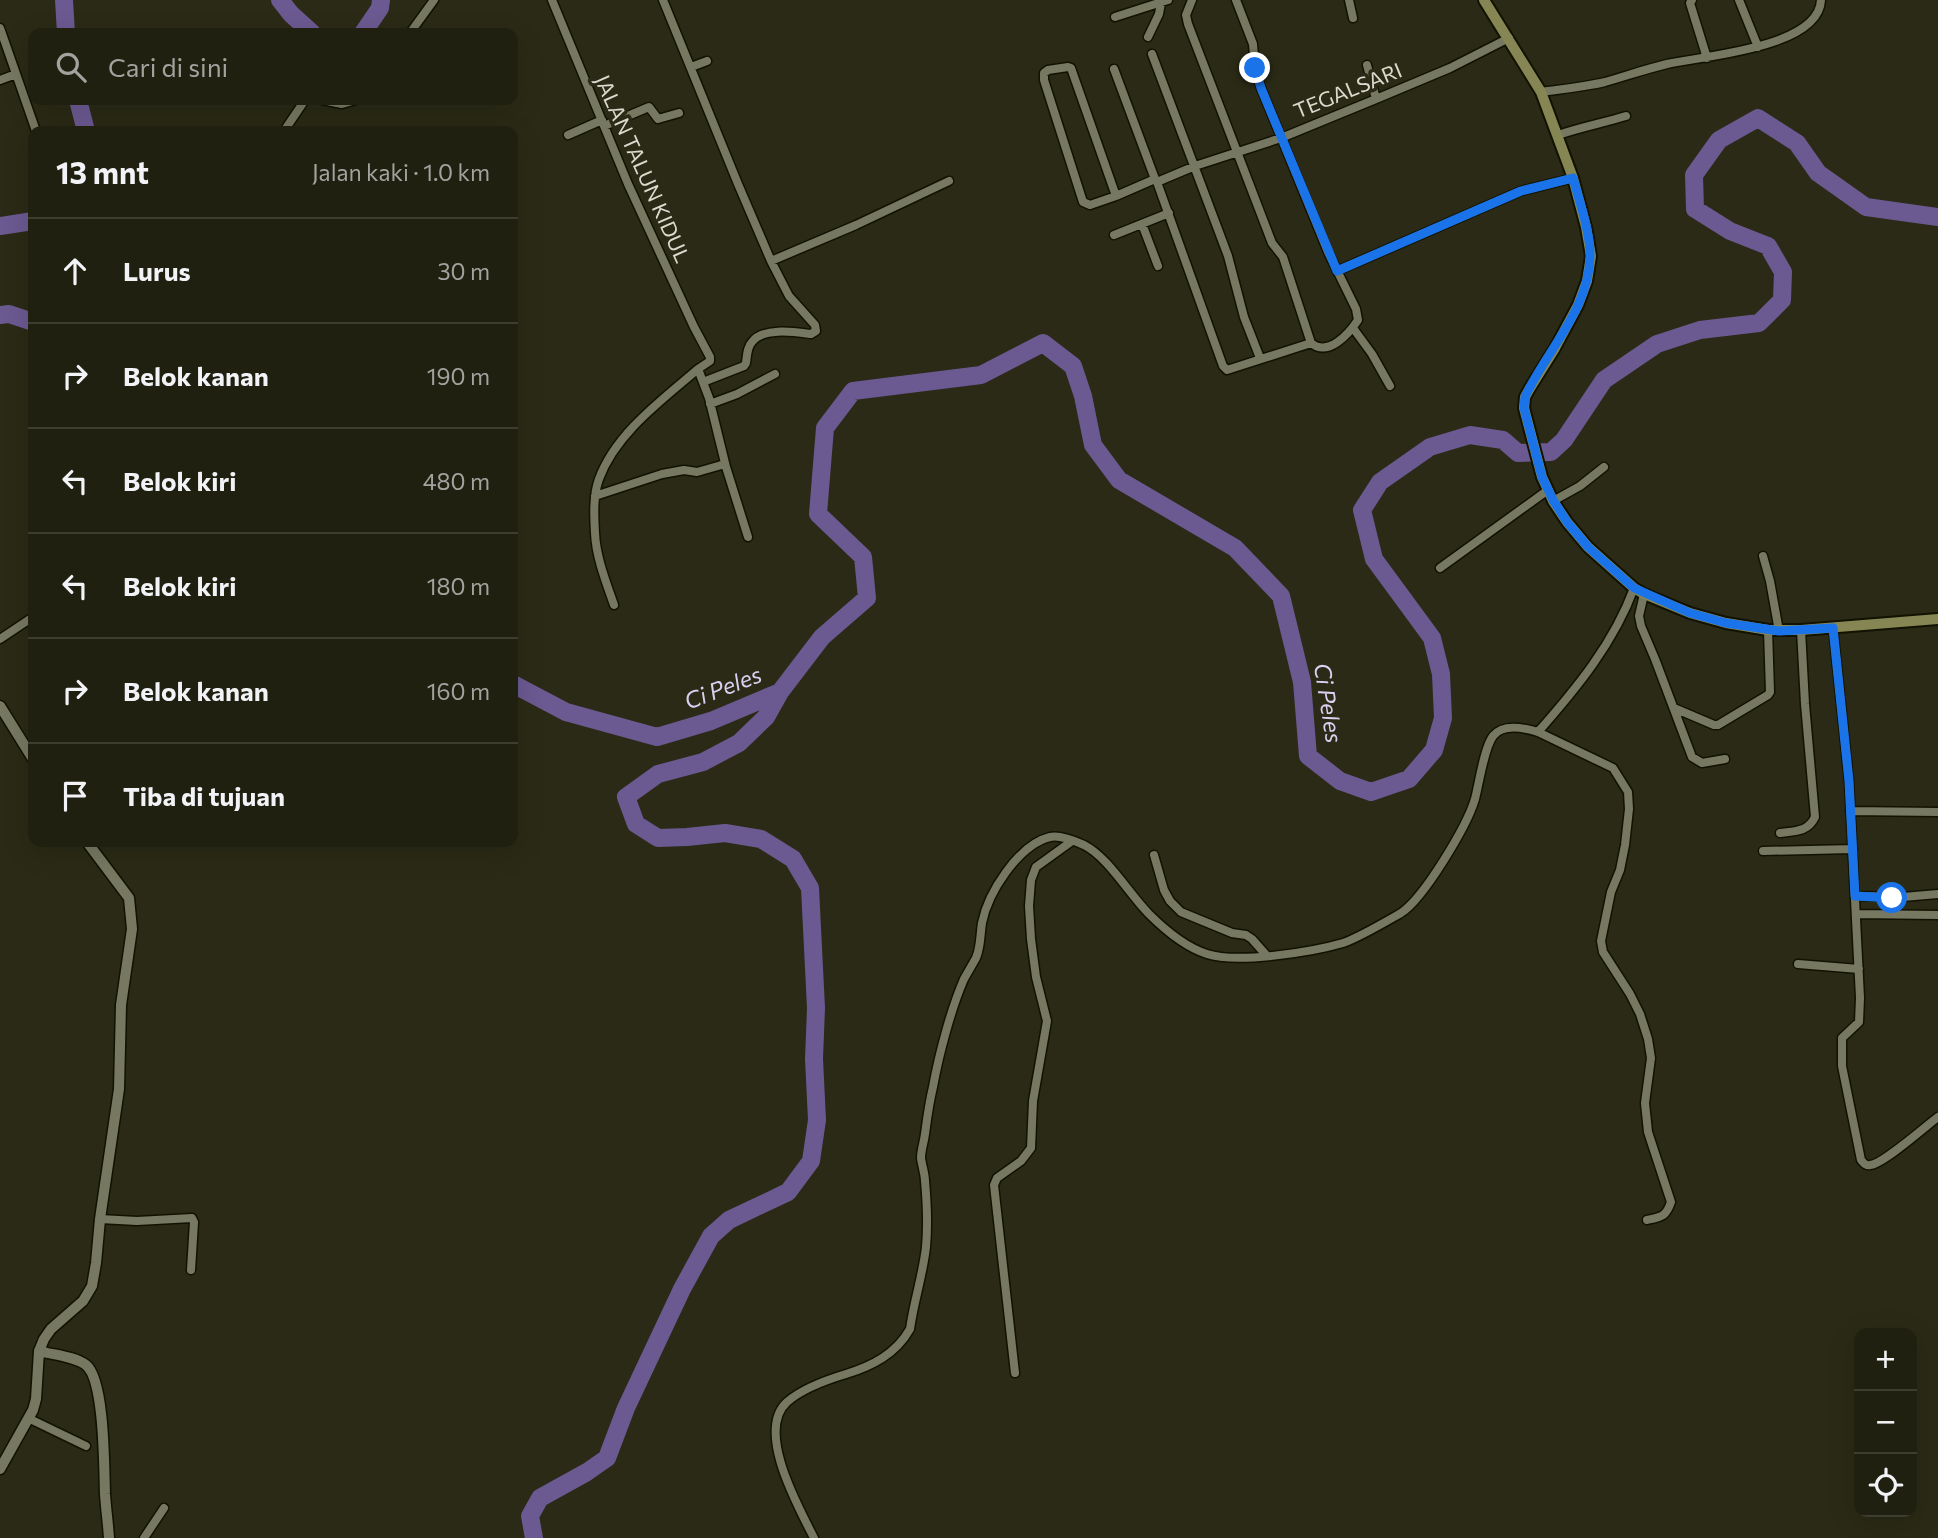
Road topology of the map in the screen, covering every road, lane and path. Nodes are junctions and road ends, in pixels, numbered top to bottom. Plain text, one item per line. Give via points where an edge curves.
1 (434, 0) edge
2 (551, 0) edge
3 (663, 0) edge
4 (1192, 0) edge
5 (1236, 0) edge
6 (1349, 0) edge
7 (1484, 0) edge
8 (1692, 0) edge
9 (1739, 0) edge
10 (1821, 0) edge
11 (1165, 1) edge
12 (1115, 17) dead end
13 (1353, 18) dead end
14 (0, 28) edge
15 (414, 28) edge
16 (1148, 37) dead end
17 (1509, 38) junction
18 (1758, 47) junction
19 (1152, 54) dead end
20 (1707, 58) junction
21 (707, 61) dead end
22 (1367, 65) dead end
23 (691, 67) junction
24 (1114, 69) dead end
25 (16, 74) junction
26 (0, 80) edge
27 (1541, 92) junction
28 (1376, 99) junction
29 (301, 105) edge
30 (679, 113) dead end
31 (1626, 116) dead end
32 (603, 123) junction
33 (34, 126) edge
34 (287, 126) edge
35 (568, 135) dead end
36 (1558, 135) junction
37 (1281, 138) junction
38 (1238, 152) junction
39 (1195, 166) junction
40 (1573, 178) junction
41 (1156, 180) junction
42 (949, 181) dead end
43 (1116, 196) junction
44 (1169, 213) junction
45 (1142, 224) junction
46 (1114, 235) dead end
47 (771, 261) junction
48 (1158, 266) dead end
49 (1337, 271) junction
50 (1353, 328) junction
51 (1311, 343) junction
52 (1260, 358) junction
53 (698, 369) junction
54 (775, 374) dead end
55 (703, 382) junction
56 (1390, 386) dead end
57 (710, 404) junction
58 (725, 464) junction
59 (1604, 467) dead end
60 (595, 496) junction
61 (1551, 496) junction
62 (748, 537) dead end
63 (1763, 556) dead end
64 (1440, 568) dead end
65 (1639, 591) junction
66 (614, 605) dead end
67 (1938, 619) edge
68 (28, 620) edge
69 (1833, 628) junction
70 (1774, 630) junction
71 (1801, 630) junction
72 (0, 639) edge
73 (0, 706) edge
74 (1674, 708) junction
75 (1538, 732) junction
76 (28, 751) edge
77 (1725, 759) dead end
78 (1850, 811) junction
79 (1938, 812) edge
80 (1780, 833) dead end
81 (1072, 841) junction
82 (91, 847) edge
83 (1853, 849) junction
84 (1763, 850) dead end
85 (1154, 855) dead end
86 (1938, 894) edge
87 (1855, 896) junction
88 (1856, 914) junction
89 (1938, 915) edge
90 (1267, 956) junction
91 (1798, 964) dead end
92 (1860, 970) junction
93 (1938, 1117) edge
94 (100, 1219) junction
95 (1647, 1220) dead end
96 (191, 1270) dead end
97 (38, 1351) junction
98 (1015, 1373) dead end
99 (30, 1419) junction
100 (86, 1446) dead end
101 (0, 1469) edge
102 (164, 1508) dead end
103 (109, 1538) edge
104 (144, 1538) edge
105 (814, 1538) edge

1 - 15 street
2 - 32 street, JALAN TALUN KIDUL
3 - 23 street
4 - 38 street via 1188,24
5 - 37 street via 1253,44 1261,88
6 - 13 street
7 - 17 main road
8 - 20 street
9 - 18 street
10 - 18 street via 1815,18 1801,29
11 - 12 street
11 - 16 street
14 - 25 street
17 - 27 main road
17 - 28 street, TEGALSARI
18 - 20 street
19 - 39 street
20 - 27 street
21 - 23 street
22 - 28 street
23 - 47 street
24 - 41 street
25 - 26 street
25 - 33 street
27 - 36 main road
28 - 37 street, TEGALSARI
29 - 34 street
30 - 32 street via 658,119 649,107
31 - 36 street
32 - 35 street
32 - 53 street, JALAN TALUN KIDUL via 710,357
36 - 40 main road
37 - 38 street, TEGALSARI
37 - 49 street
38 - 39 street, TEGALSARI
38 - 51 street via 1272,243 1283,257
39 - 41 street, TEGALSARI
39 - 52 street
40 - 49 street via 1521,191
40 - 61 main road via 1591,256 1587,281 1525,397 1524,408
41 - 43 street, TEGALSARI
41 - 44 street
42 - 47 street
43 - 43 street, TEGALSARI via 1071,68 1048,70 1043,76 1083,202 1090,205
44 - 45 street
44 - 52 street via 1223,366 1227,370
45 - 46 street
45 - 48 street
47 - 55 street via 789,296 816,331 774,331 759,336 751,342 744,366
49 - 50 street via 1356,309 1358,320
50 - 51 street via 1326,349
50 - 56 street
51 - 52 street
53 - 55 street
53 - 60 street via 613,452
54 - 57 street
55 - 57 street
57 - 58 street
58 - 60 street via 662,474
58 - 62 street
59 - 61 street via 1580,486
60 - 66 street via 595,535
61 - 64 street
61 - 65 main road via 1588,547
63 - 70 street
65 - 70 main road via 1690,613
65 - 74 street via 1641,626
65 - 75 street via 1596,660
67 - 69 main road
68 - 72 street
69 - 71 main road
69 - 78 street
70 - 71 main road
70 - 74 street via 1768,695 1714,725
71 - 80 street via 1815,817 1804,829
73 - 76 street
74 - 77 street via 1692,757 1702,763
75 - 90 street via 1508,728 1493,737 1468,818 1432,878 1402,912 1342,943
75 - 95 street via 1613,768 1629,798 1625,845 1601,941 1640,1014 1648,1039 1648,1132 1671,1202 1662,1217
78 - 79 street
78 - 83 street
81 - 90 street via 1097,853 1167,931 1191,946 1209,955
81 - 98 street via 1036,867 1031,880 1031,939 1047,1021 1033,1101 1031,1148 994,1185
81 - 105 street via 1051,837 1019,857 992,894 982,923 981,940 960,991 932,1090 921,1158 927,1197 926,1248 910,1329 877,1363 806,1390 785,1403 780,1412 777,1446 786,1481
82 - 94 street via 129,898 132,929 121,1005 119,1089
83 - 84 street
83 - 87 street
85 - 90 street via 1164,890 1181,912 1232,933 1246,934
86 - 87 street
87 - 88 street
88 - 89 street
88 - 92 street
91 - 92 street
92 - 93 street via 1858,1022 1842,1038 1842,1066 1861,1160 1871,1166
94 - 96 street via 192,1218
94 - 97 street via 92,1286 83,1301 51,1329
97 - 99 street via 36,1399
97 - 103 street via 68,1358 91,1372 103,1431
99 - 100 street
99 - 101 street
102 - 104 street

